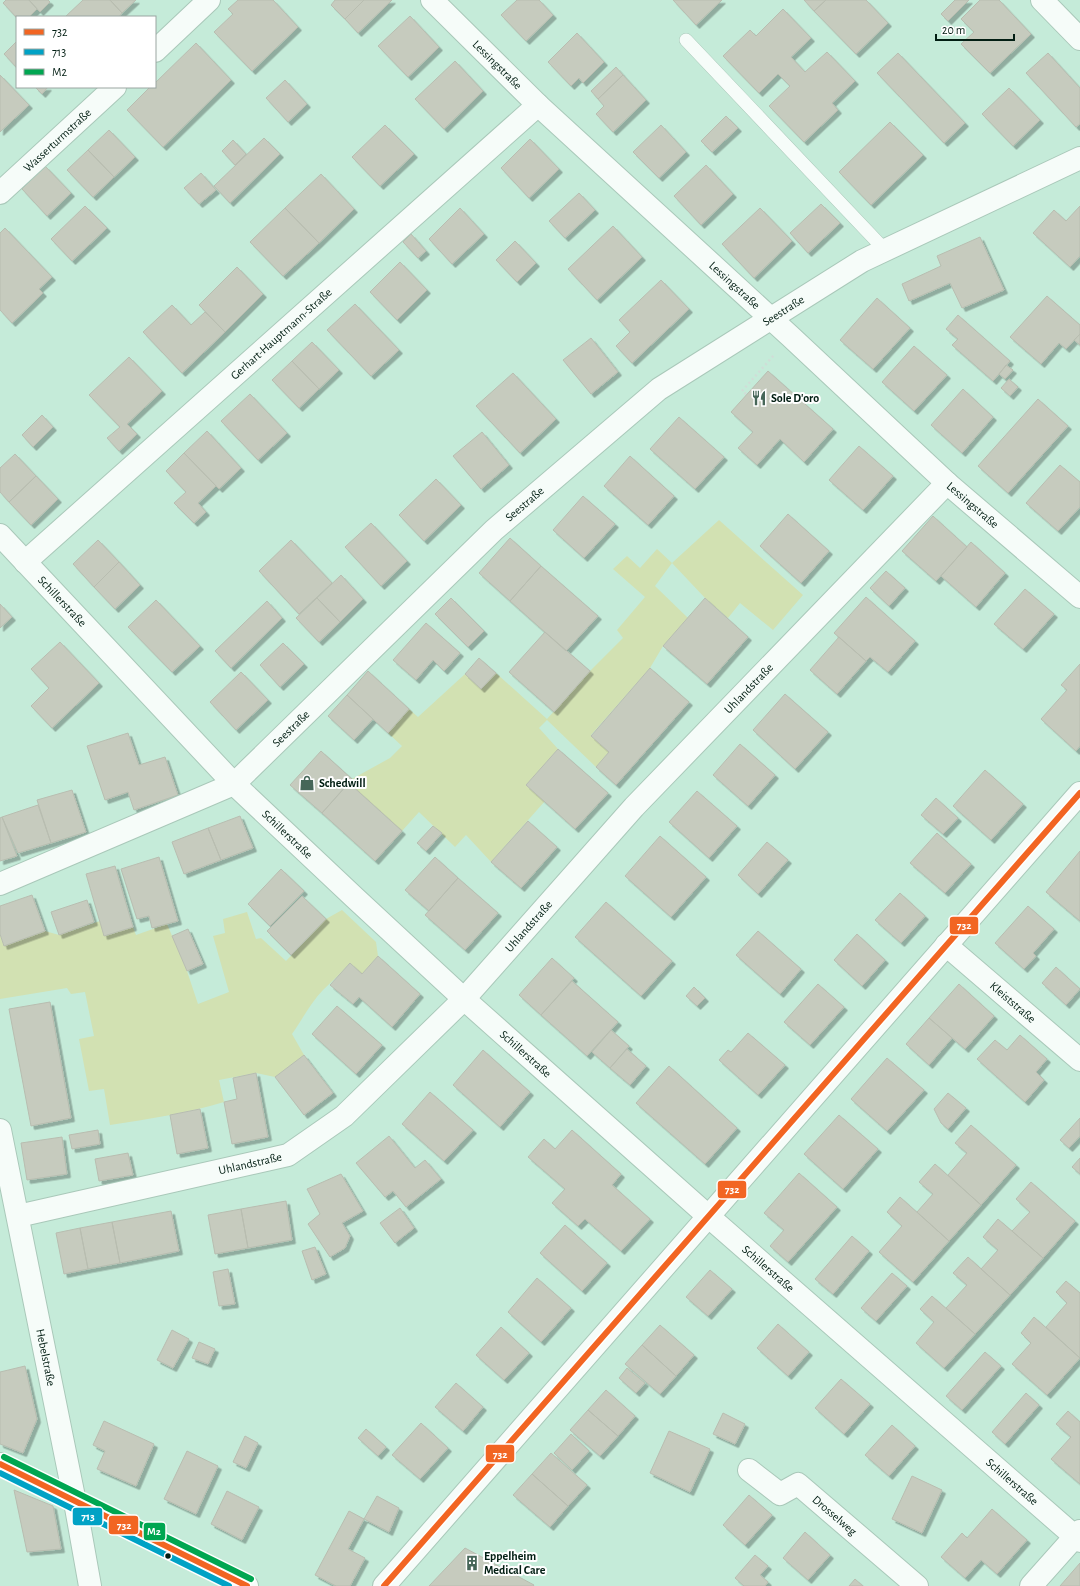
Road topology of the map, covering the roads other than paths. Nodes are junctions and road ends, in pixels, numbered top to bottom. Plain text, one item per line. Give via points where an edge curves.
1 (209, 0) edge
2 (432, 0) edge
3 (1042, 0) edge
4 (1080, 39) edge
5 (686, 40) dead end
6 (156, 49) edge
7 (114, 88) edge
8 (538, 105) junction
9 (1080, 158) edge
10 (0, 193) edge
11 (885, 250) junction
12 (770, 318) junction
13 (946, 482) junction
14 (9, 550) edge
15 (1080, 597) edge
16 (234, 784) junction
17 (1080, 792) edge
18 (0, 884) edge
19 (946, 946) junction
20 (464, 999) junction
21 (1080, 1060) edge
22 (0, 1130) edge
23 (18, 1216) junction
24 (708, 1216) junction
25 (0, 1464) edge
26 (749, 1470) dead end
27 (75, 1502) junction
28 (1078, 1536) edge
29 (90, 1586) edge
30 (247, 1586) edge
31 (384, 1586) edge
32 (917, 1586) edge
33 (1031, 1586) edge

1 - 6 street
2 - 8 street, Lessingstraße
3 - 4 street
5 - 11 lane
7 - 10 street, Wasserturmstraße
8 - 12 street, Lessingstraße
8 - 14 street, Gerhart-Hauptmann-Straße
9 - 11 street, Seestraße
11 - 12 street, Seestraße via 862,261
12 - 13 street, Lessingstraße
12 - 16 street, Seestraße via 659,389 494,530
13 - 15 street, Lessingstraße
13 - 20 street, Uhlandstraße via 634,807
14 - 16 street, Schillerstraße
16 - 18 street, Seestraße
16 - 20 street, Schillerstraße
17 - 19 street
19 - 21 street, Kleiststraße
19 - 24 street
20 - 23 street, Uhlandstraße via 344,1116 288,1155
20 - 24 street, Schillerstraße
22 - 23 street, Hebelstraße
23 - 27 street, Hebelstraße
24 - 28 street, Schillerstraße
24 - 31 street
25 - 27 street
26 - 32 street, Drosselweg via 780,1494 798,1484
27 - 29 street, Hebelstraße
27 - 30 street
28 - 33 street

